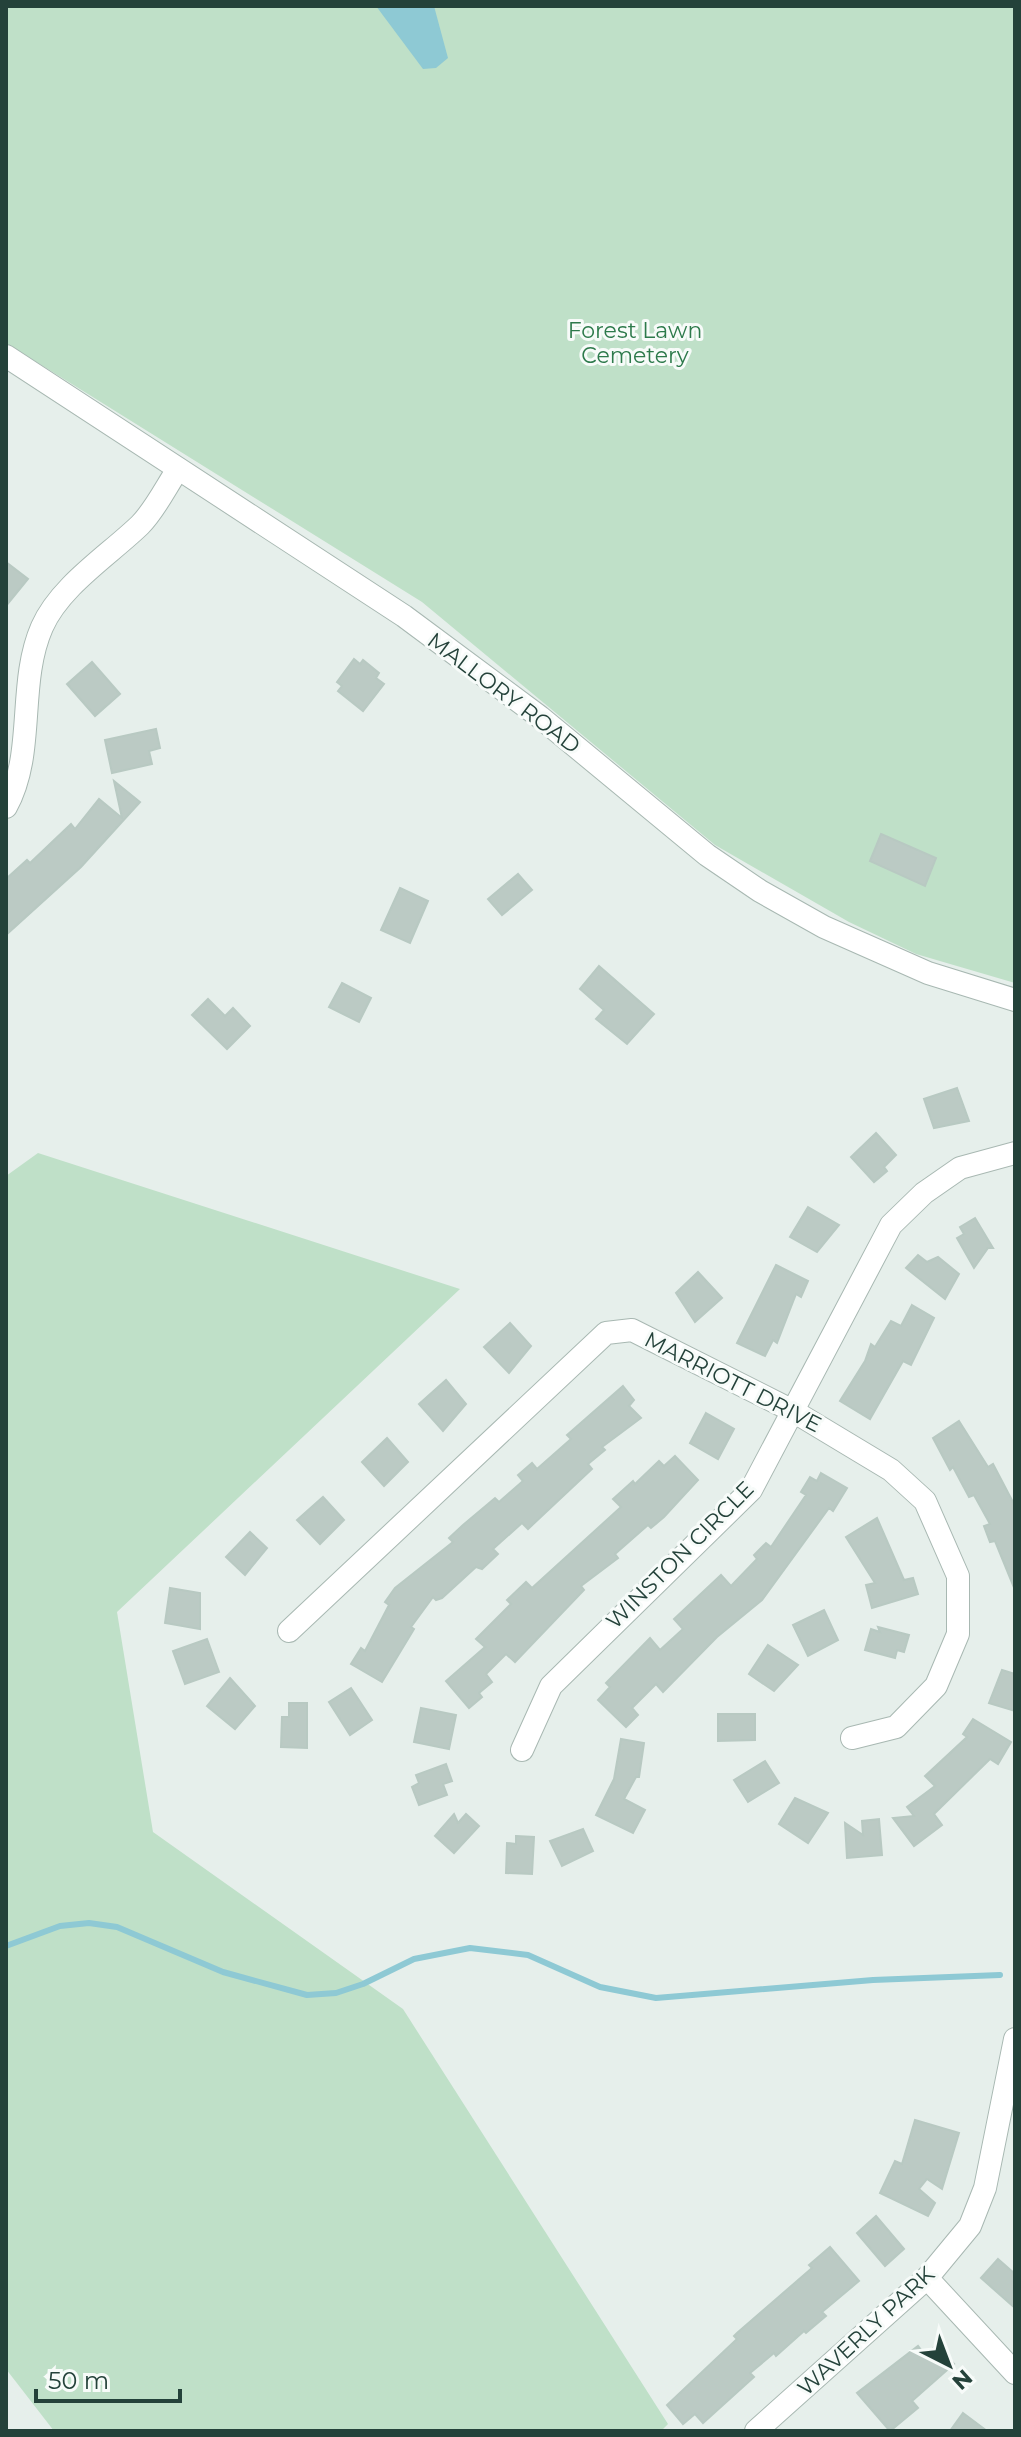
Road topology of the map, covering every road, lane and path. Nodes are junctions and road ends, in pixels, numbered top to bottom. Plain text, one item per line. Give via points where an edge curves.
1 (6, 356) edge
2 (178, 469) junction
3 (6, 807) edge
4 (1015, 1000) edge
5 (1015, 1153) edge
6 (793, 1411) junction
7 (289, 1631) dead end
8 (852, 1738) dead end
9 (522, 1750) dead end
10 (1015, 2039) edge
11 (927, 2278) junction
12 (1015, 2373) edge
13 (756, 2431) edge

1 - 2 street, MALLORY ROAD
2 - 3 street via 143,522 81,576 43,626 27,682 19,772
2 - 4 street, MALLORY ROAD via 404,616 760,891 824,927 928,973
5 - 6 street, WINSTON CIRCLE via 960,1168 891,1225
6 - 7 street, MARRIOTT DRIVE via 632,1330 606,1333
6 - 8 street, MARRIOTT DRIVE via 891,1470 925,1501 958,1576 958,1634 936,1686 896,1727
6 - 9 street, WINSTON CIRCLE via 751,1490 551,1686
10 - 11 street, WAVERLY PARK via 985,2188 970,2226
11 - 12 street
11 - 13 street, WAVERLY PARK

